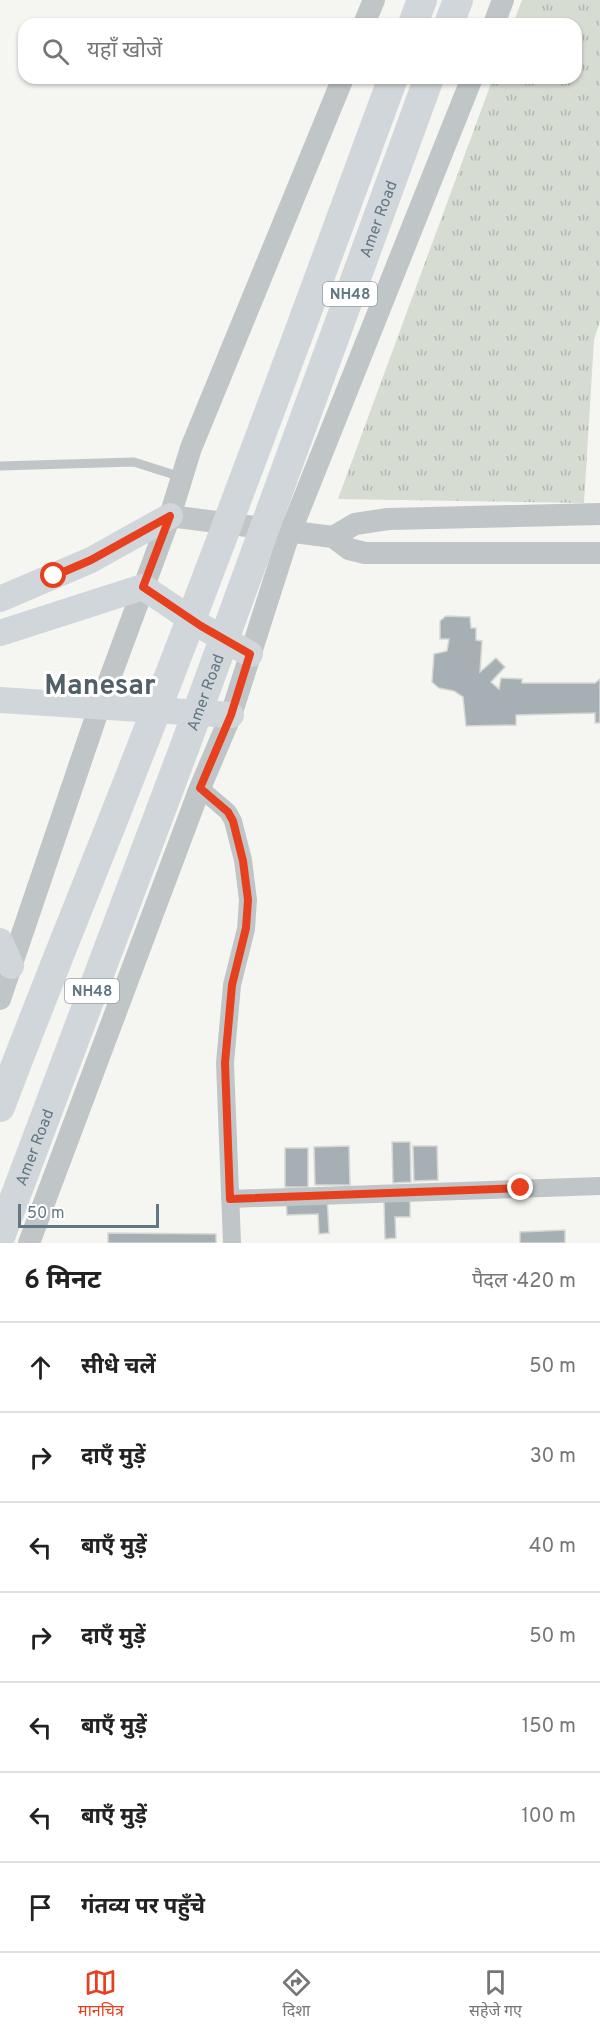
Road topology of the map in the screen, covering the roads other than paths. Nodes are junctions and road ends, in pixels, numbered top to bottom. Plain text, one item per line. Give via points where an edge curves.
1 (374, 0) edge
2 (422, 0) edge
3 (458, 0) edge
4 (503, 0) edge
5 (366, 18) edge
6 (415, 18) edge
7 (451, 18) edge
8 (496, 18) edge
9 (341, 84) edge
10 (391, 84) edge
11 (427, 84) edge
12 (470, 84) edge
13 (0, 466) edge
14 (182, 477) junction
15 (600, 514) edge
16 (170, 516) junction
17 (291, 532) junction
18 (333, 537) junction
19 (600, 553) edge
20 (143, 587) junction
21 (0, 599) edge
22 (0, 633) edge
23 (250, 654) junction
24 (0, 700) edge
25 (100, 705) junction
26 (231, 715) junction
27 (200, 788) junction
28 (0, 941) edge
29 (11, 966) junction
30 (0, 999) edge
31 (0, 1107) edge
32 (600, 1186) edge
33 (230, 1199) junction
34 (0, 1237) edge
35 (29, 1243) edge
36 (232, 1243) edge

1 - 5 street
2 - 6 highway
3 - 7 highway
4 - 8 street
9 - 14 street
10 - 31 highway, NH48 via 235,507
11 - 34 highway, Amer Road / NH48 via 185,746
12 - 17 street
13 - 14 lane via 134,462
14 - 16 street
15 - 18 street via 388,519 355,524
16 - 17 street
16 - 20 street
16 - 21 main road via 91,560
17 - 18 street
17 - 23 street
18 - 19 street via 349,549 365,553
20 - 22 main road
20 - 23 main road
20 - 25 street
23 - 26 street
24 - 25 main road
25 - 26 main road
25 - 29 street
26 - 27 street
27 - 33 street via 233,821 248,900 246,928 232,985 225,1063
27 - 35 street
28 - 29 main road
29 - 30 street
32 - 33 street
33 - 36 street

